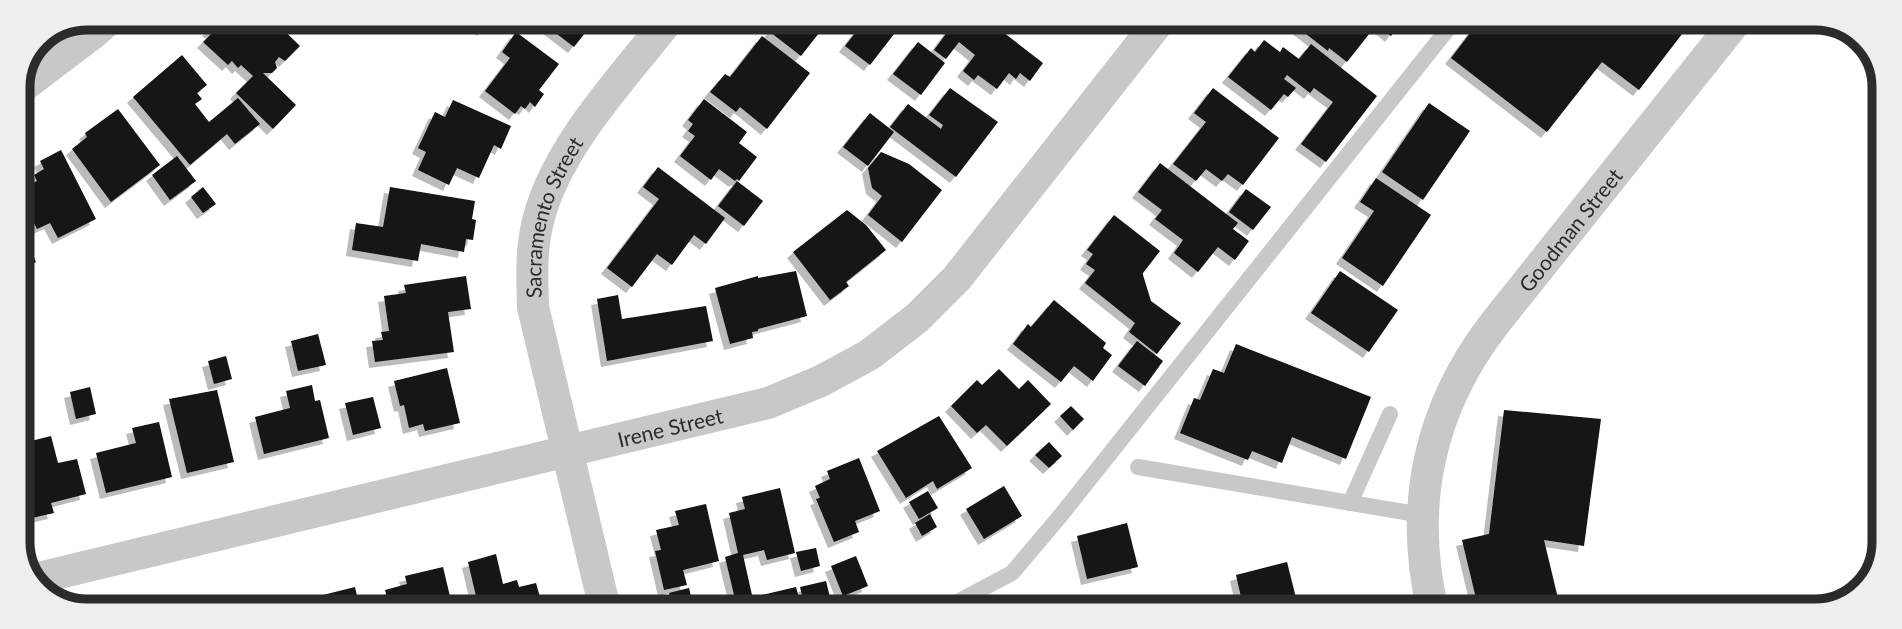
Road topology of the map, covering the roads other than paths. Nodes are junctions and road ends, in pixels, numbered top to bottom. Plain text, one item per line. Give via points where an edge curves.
1 (96, 30) edge
2 (661, 30) edge
3 (1152, 30) edge
4 (1447, 30) edge
5 (1729, 30) edge
6 (31, 80) edge
7 (1390, 414) dead end
8 (567, 452) junction
9 (1138, 467) dead end
10 (1350, 503) junction
11 (1422, 515) junction
12 (42, 577) edge
13 (603, 599) edge
14 (963, 599) edge
15 (1430, 599) edge

1 - 6 street
2 - 8 street, Sacramento Street via 569,148 537,222 531,264 533,307
3 - 8 street, Irene Street via 957,278 917,318 869,355 821,382 768,403
4 - 14 lane via 1012,573
5 - 11 street, Goodman Street via 1485,336 1438,425 1426,472
7 - 10 lane
8 - 12 street, Irene Street
8 - 13 street, Sacramento Street
9 - 10 lane
10 - 11 lane
11 - 15 street, Goodman Street via 1424,575

